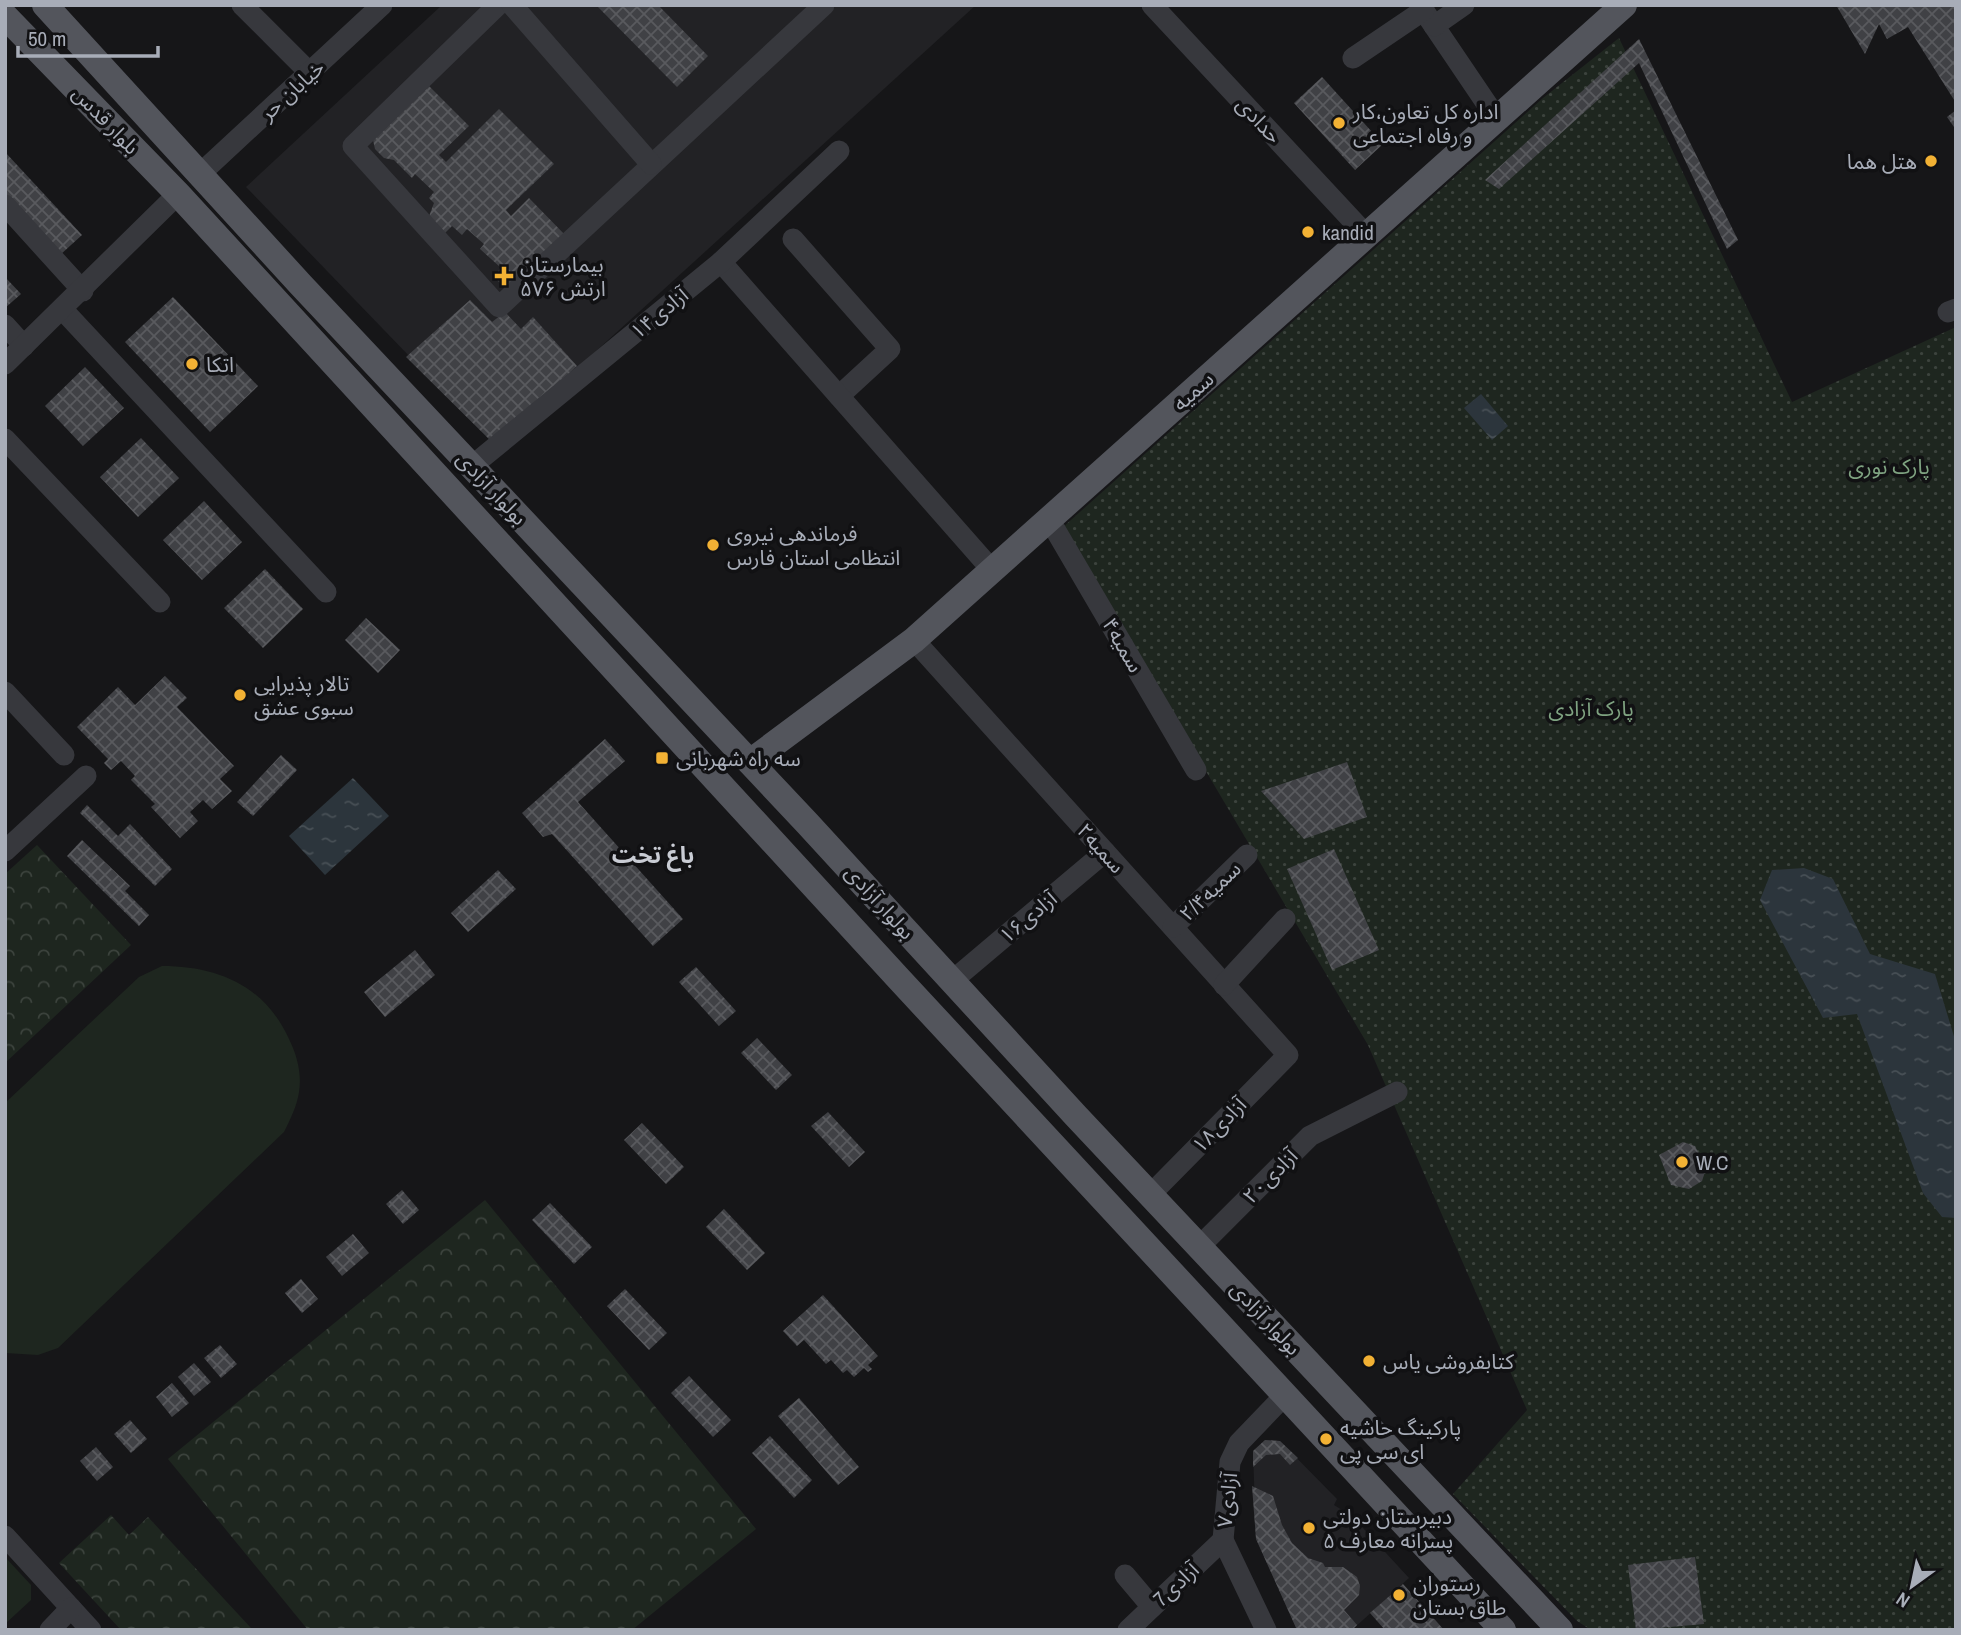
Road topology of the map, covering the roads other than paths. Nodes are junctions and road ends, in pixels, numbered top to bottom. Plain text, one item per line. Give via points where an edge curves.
1 (45, 5) edge
2 (242, 5) edge
3 (382, 5) edge
4 (498, 5) edge
5 (512, 5) edge
6 (824, 5) edge
7 (1464, 5) edge
8 (1624, 5) edge
9 (1158, 7) edge
10 (1426, 14) edge
11 (5, 16) edge
12 (1353, 58) dead end
13 (310, 74) junction
14 (1497, 119) junction
15 (839, 151) dead end
16 (651, 164) junction
17 (200, 174) junction
18 (178, 194) junction
19 (5, 205) edge
20 (1367, 236) junction
21 (793, 239) dead end
22 (721, 262) junction
23 (83, 291) junction
24 (63, 310) junction
25 (5, 325) edge
26 (24, 346) junction
27 (5, 364) edge
28 (839, 396) junction
29 (5, 439) edge
30 (472, 466) junction
31 (1049, 519) junction
32 (992, 570) junction
33 (326, 592) dead end
34 (160, 602) dead end
35 (914, 640) junction
36 (5, 692) edge
37 (64, 755) dead end
38 (750, 762) junction
39 (1196, 770) dead end
40 (86, 776) dead end
41 (5, 851) edge
42 (1105, 852) junction
43 (1247, 855) dead end
44 (1285, 919) dead end
45 (1173, 927) junction
46 (927, 954) junction
47 (899, 979) junction
48 (951, 981) junction
49 (1224, 985) junction
50 (1288, 1055) joint
51 (1397, 1092) dead end
52 (1150, 1195) junction
53 (1200, 1246) junction
54 (1285, 1395) junction
55 (5, 1536) edge
56 (1223, 1540) junction
57 (1125, 1575) dead end
58 (1152, 1607) junction
59 (71, 1608) junction
60 (1129, 1629) edge
61 (50, 1630) edge
62 (91, 1630) edge
63 (1266, 1630) edge
64 (1503, 1630) edge
65 (1560, 1630) edge

1 - 17 main road, بلوار قدس
2 - 13 street
3 - 13 street, خیابان حر
4 - 16 street via 353,146 499,307
5 - 16 street
6 - 16 street
7 - 10 street
8 - 14 main road, سمیه via 1538,93
9 - 20 street, حدادی
10 - 12 street
10 - 14 street
11 - 18 main road, بلوار قدس
13 - 17 street, خیابان حر
14 - 20 main road, سمیه
15 - 22 street, آزادی۱۴
17 - 18 main road
17 - 30 main road, بولوار آزادی
18 - 23 street
18 - 47 main road, بولوار آزادی
19 - 23 street
20 - 31 main road, سمیه
21 - 28 street via 890,349
22 - 28 street
22 - 30 street, آزادی۱۴
23 - 24 street
24 - 26 street
24 - 33 street
25 - 26 street
26 - 27 street
28 - 32 street
29 - 34 street
30 - 38 main road, بولوار آزادی
31 - 32 main road, سمیه
31 - 39 street, سمیه۴
32 - 35 main road, سمیه
35 - 38 main road, سمیه
35 - 42 street, ۲سمیه
36 - 37 street
38 - 46 main road, بولوار آزادی
40 - 41 street
42 - 45 street, ۲سمیه
42 - 48 street, آزادی۱۶
43 - 45 street, سمیه۲/۴
44 - 49 street
45 - 49 street, ۲سمیه
46 - 47 main road
46 - 48 main road, بولوار آزادی
47 - 54 main road, بولوار آزادی
48 - 52 main road, بولوار آزادی
49 - 50 street, ۲سمیه
50 - 52 street, آزادی۱۸
51 - 53 street, آزادی۲۰ via 1310,1136
52 - 53 main road, بولوار آزادی
53 - 65 main road, بولوار آزادی
54 - 56 street, آزادی۷ via 1234,1452
54 - 64 main road, بولوار آزادی
55 - 59 street
56 - 58 street, 7آزادی
56 - 63 street
57 - 58 street
58 - 60 street, 7آزادی
59 - 61 street
59 - 62 street

